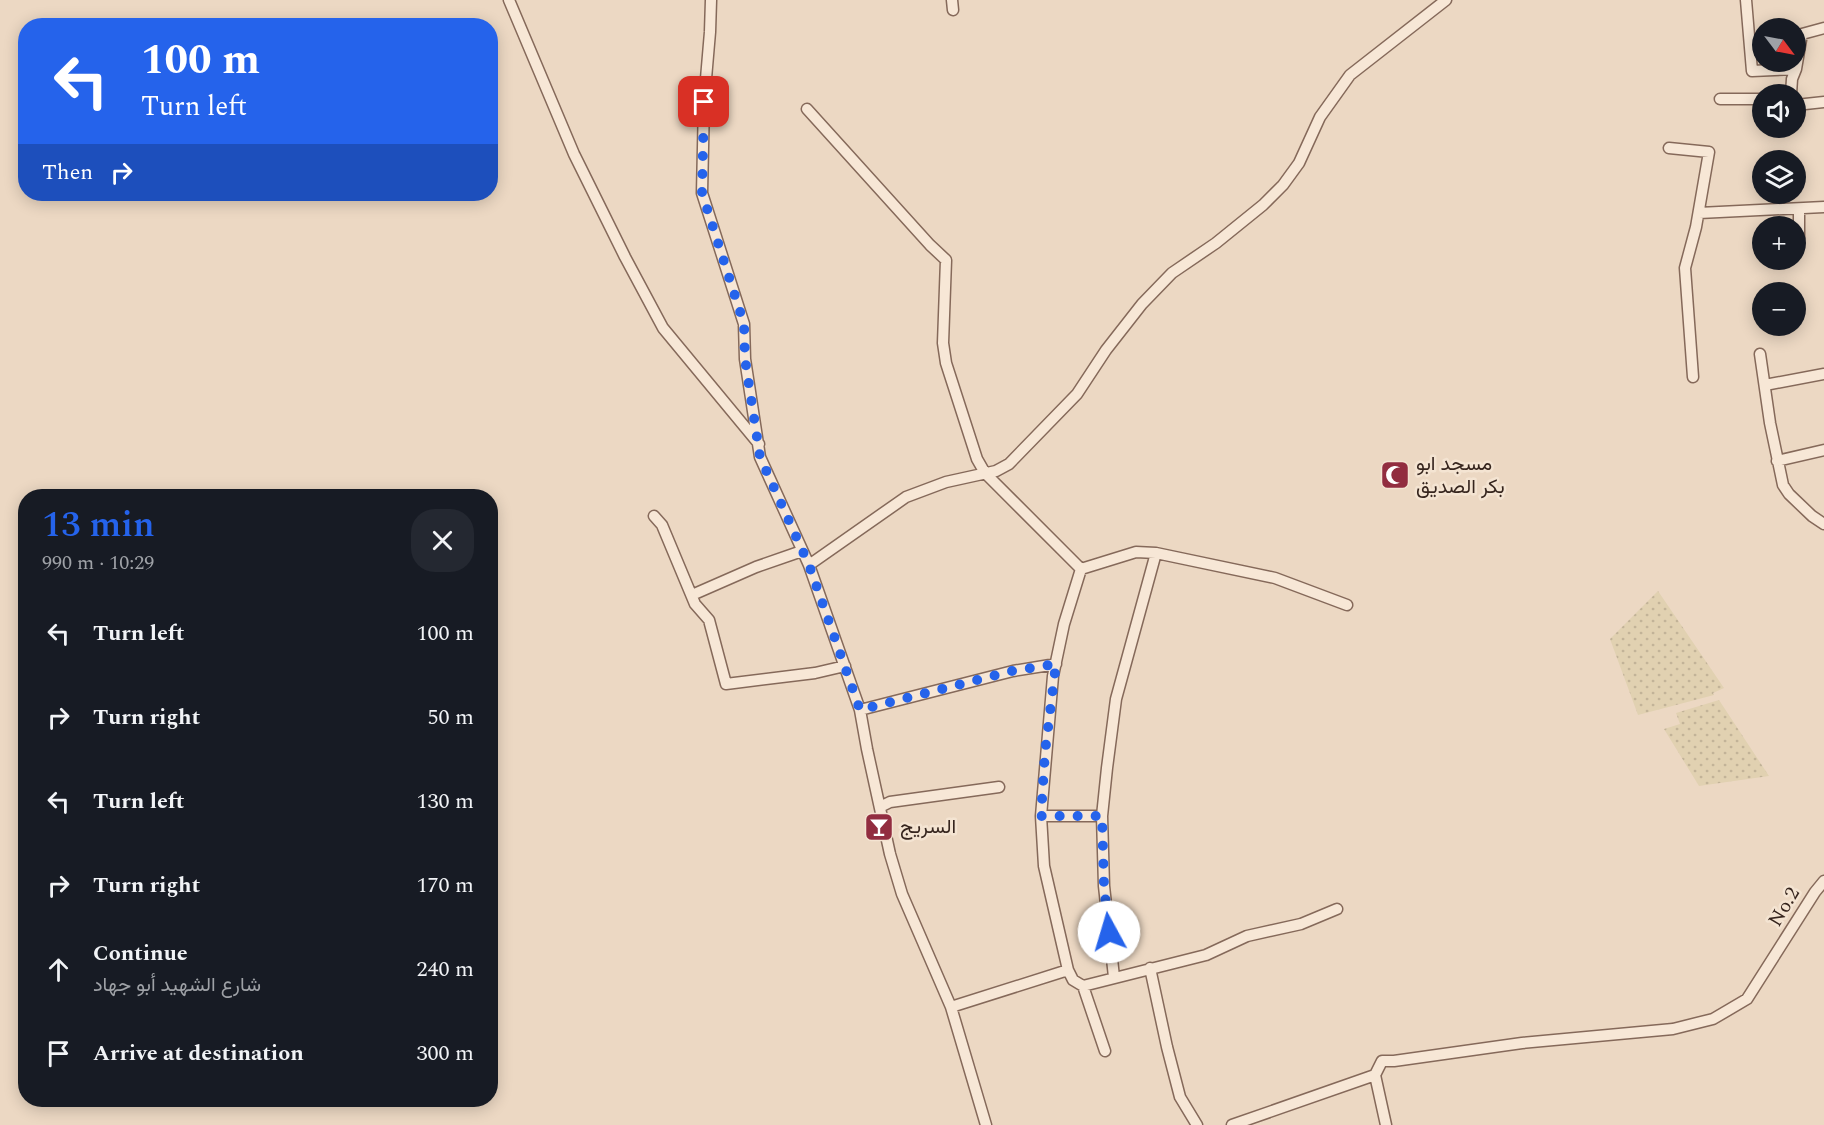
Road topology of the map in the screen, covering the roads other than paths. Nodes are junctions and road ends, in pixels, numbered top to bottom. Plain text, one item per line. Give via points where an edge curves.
1 (509, 0) edge
2 (711, 0) edge
3 (1446, 0) edge
4 (1746, 0) edge
5 (1824, 28) edge
6 (1806, 33) edge
7 (1752, 71) edge
8 (1720, 99) dead end
9 (1752, 99) edge
10 (1824, 102) edge
11 (1806, 104) edge
12 (807, 109) dead end
13 (1669, 148) dead end
14 (1824, 207) edge
15 (1799, 209) junction
16 (1699, 213) junction
17 (1799, 216) edge
18 (1760, 354) dead end
19 (1824, 374) edge
20 (1692, 377) dead end
21 (1765, 385) junction
22 (759, 444) junction
23 (1824, 450) edge
24 (1778, 461) junction
25 (985, 473) junction
26 (654, 516) dead end
27 (1824, 524) edge
28 (802, 551) junction
29 (1155, 553) junction
30 (809, 565) junction
31 (1081, 569) junction
32 (692, 594) junction
33 (1347, 605) dead end
34 (1056, 664) junction
35 (845, 666) junction
36 (860, 710) junction
37 (999, 787) dead end
38 (880, 807) junction
39 (1041, 816) junction
40 (1102, 816) junction
41 (1824, 880) edge
42 (1337, 909) dead end
43 (1149, 968) junction
44 (1068, 970) junction
45 (1113, 977) junction
46 (1083, 986) junction
47 (951, 1007) junction
48 (1105, 1051) dead end
49 (1375, 1075) junction
50 (986, 1125) edge
51 (1197, 1125) edge
52 (1232, 1125) edge
53 (1386, 1125) edge

1 - 22 street via 574,154 663,328
2 - 22 street via 702,193 744,324 745,359
3 - 25 street via 1350,75 1320,117 1299,163 1283,185 1216,243 1172,273 1142,304 1073,399 1009,464
4 - 7 street
5 - 6 street
8 - 9 street
10 - 11 street
12 - 25 street via 946,260 946,363
13 - 16 street via 1709,152
14 - 15 street
15 - 16 street
15 - 17 street
16 - 20 street via 1685,268
18 - 21 street
19 - 21 street
21 - 24 street
22 - 28 street via 760,457
23 - 24 street
24 - 27 street via 1789,494
25 - 30 street via 906,497
25 - 31 street
26 - 32 street via 662,525
28 - 30 street
28 - 32 street
29 - 31 street via 1137,552
29 - 33 street via 1275,578
29 - 40 street via 1116,699
30 - 35 street
31 - 34 street
32 - 35 street via 709,620 726,684
34 - 36 street via 1012,671
34 - 39 street
35 - 36 street
36 - 38 street
37 - 38 street via 891,802
38 - 47 street via 902,894
39 - 40 street
39 - 44 street via 1044,866
40 - 45 street
41 - 49 street, No.2 via 1747,999 1713,1019 1673,1029 1382,1060
42 - 43 street via 1301,924 1247,936 1206,955
43 - 45 street
43 - 51 street via 1180,1096
44 - 46 street via 1073,980
44 - 47 street
45 - 46 street
46 - 48 street
47 - 50 street
49 - 52 street
49 - 53 street

